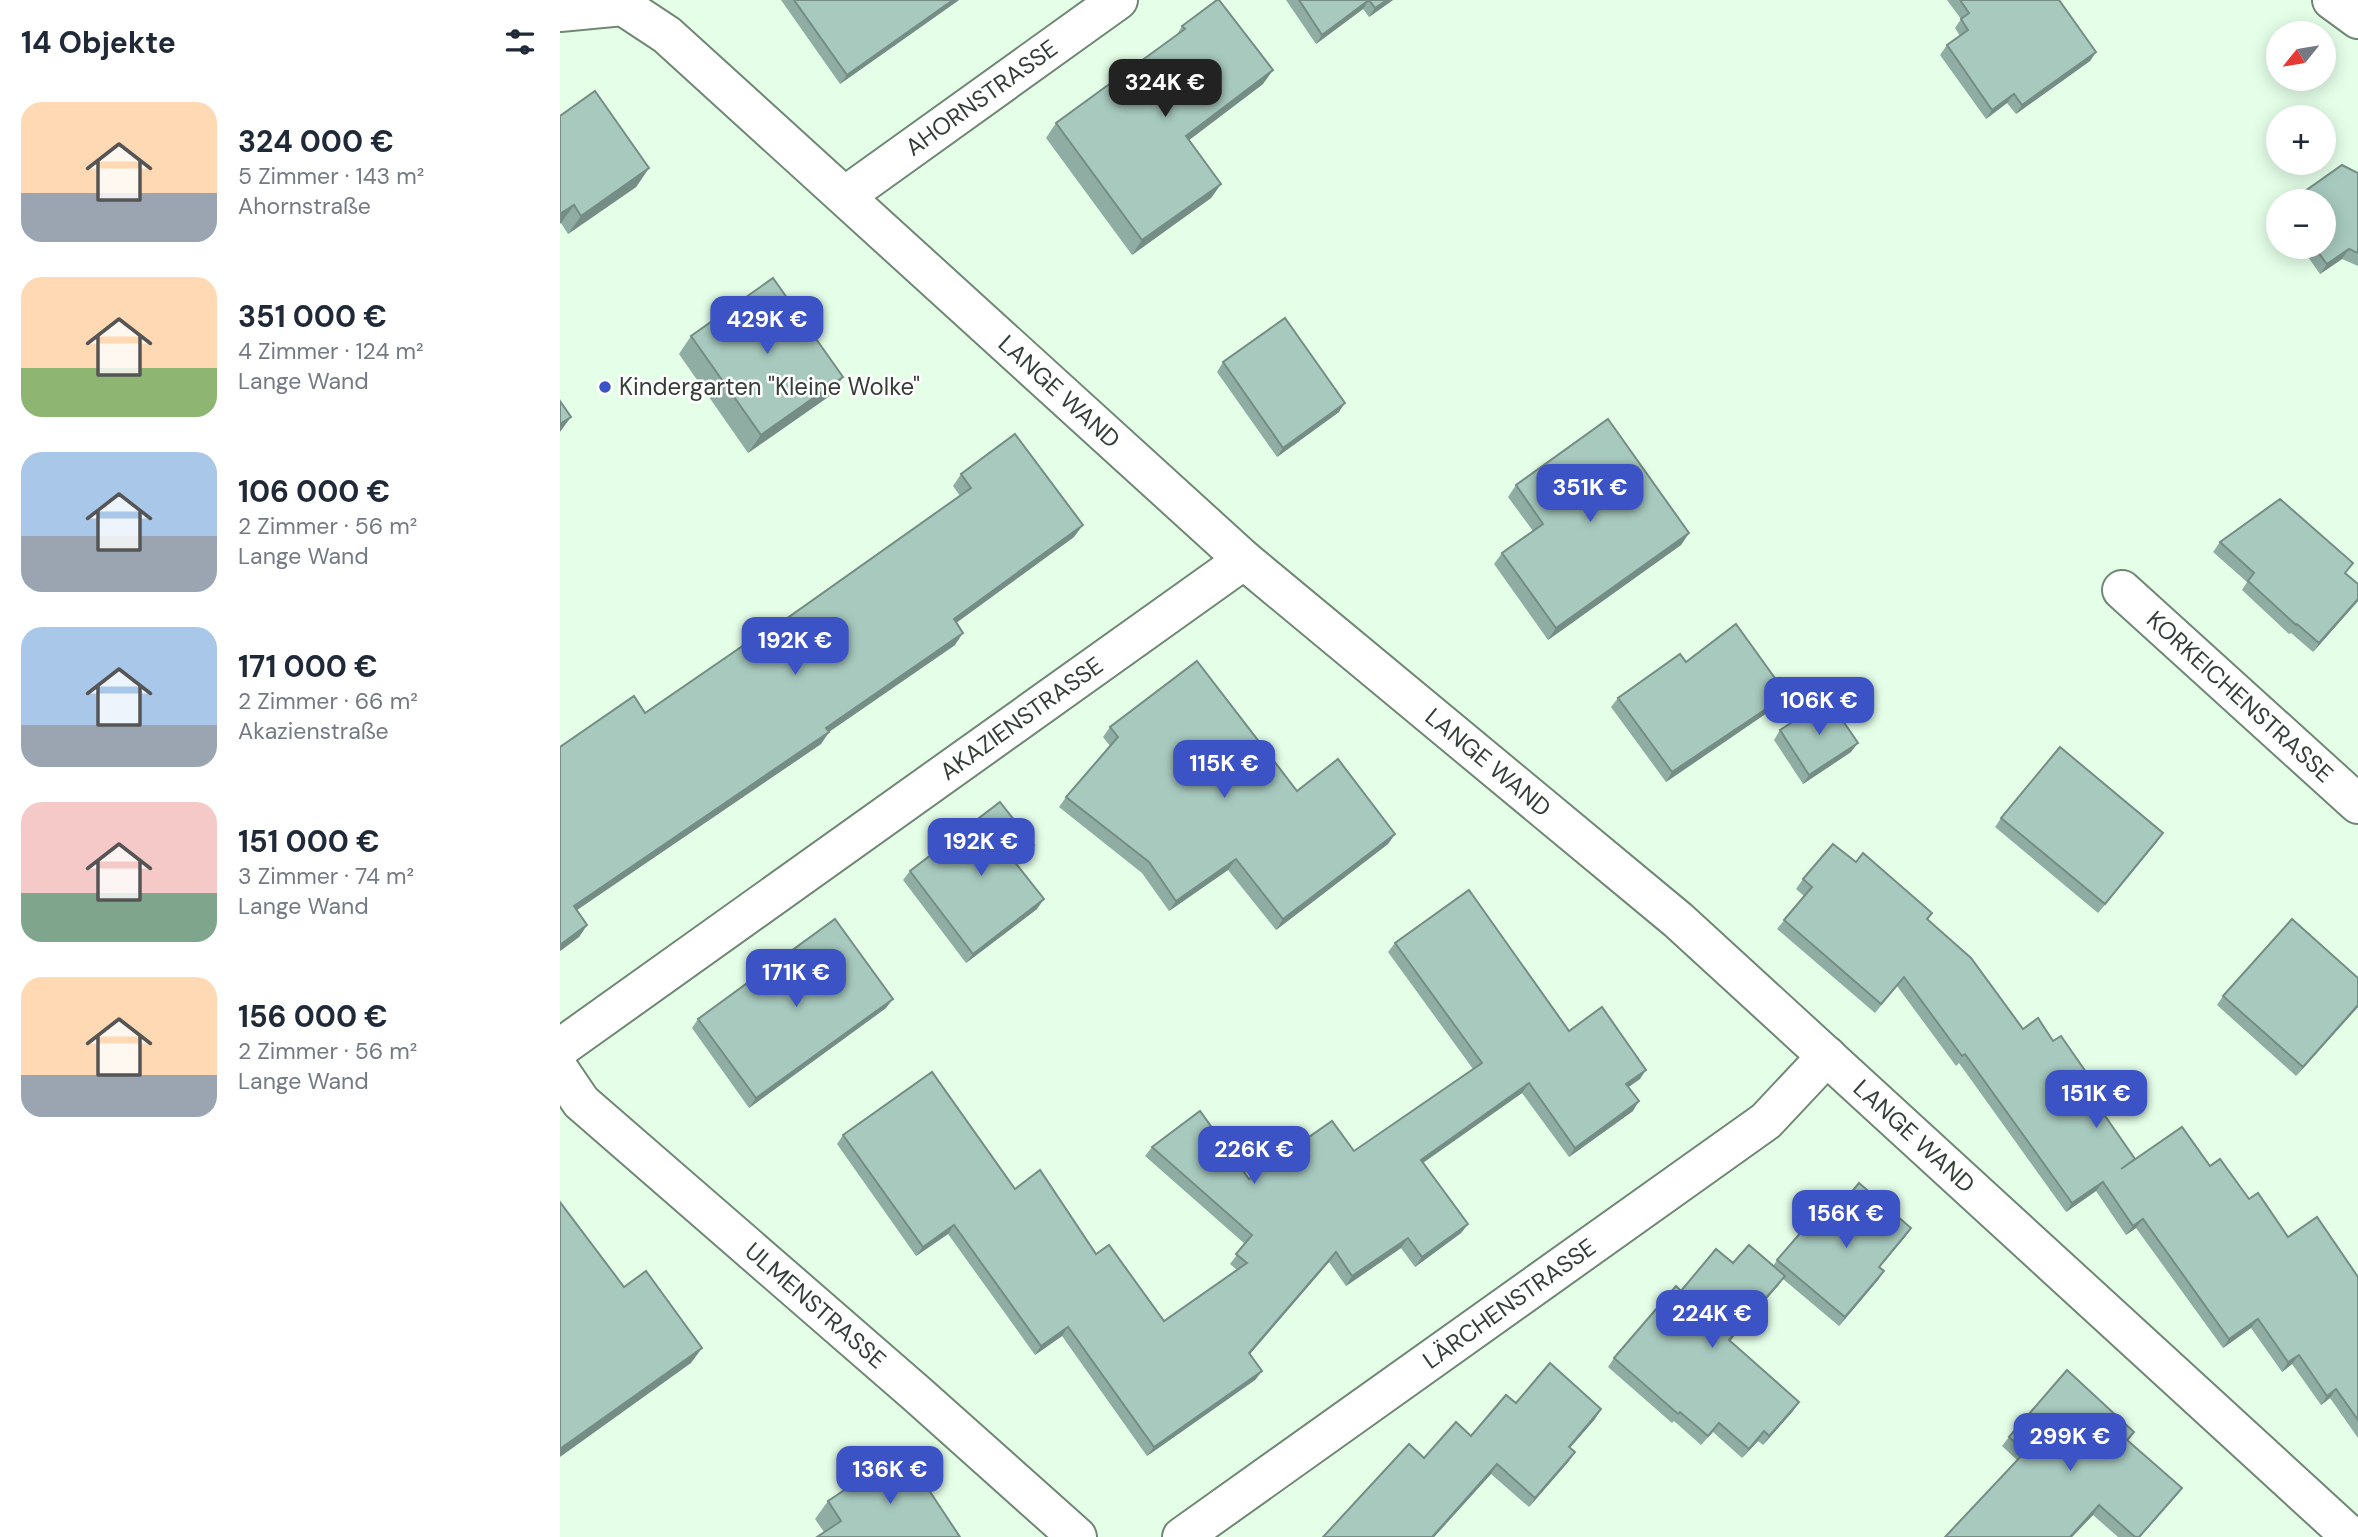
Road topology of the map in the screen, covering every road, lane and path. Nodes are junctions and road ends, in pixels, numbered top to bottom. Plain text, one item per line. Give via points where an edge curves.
1 (1118, 0) edge
2 (2332, 0) edge
3 (621, 3) edge
4 (560, 12) edge
5 (2358, 19) edge
6 (845, 196) junction
7 (1244, 560) junction
8 (2122, 590) dead end
9 (2358, 804) edge
10 (560, 1048) edge
11 (1827, 1056) junction
12 (560, 1070) edge
13 (2349, 1532) edge
14 (1077, 1537) edge
15 (1182, 1537) edge

1 - 6 street, AHORNSTRASSE
2 - 5 street
3 - 4 street
3 - 6 street, LANGE WAND via 667,35
6 - 7 street, LANGE WAND
7 - 10 street, AKAZIENSTRASSE
7 - 11 street, LANGE WAND via 1678,920
8 - 9 street, KORKEICHENSTRASSE
11 - 13 street, LANGE WAND
11 - 15 street, LÄRCHENSTRASSE via 1766,1121
12 - 14 street, ULMENSTRASSE via 581,1102

